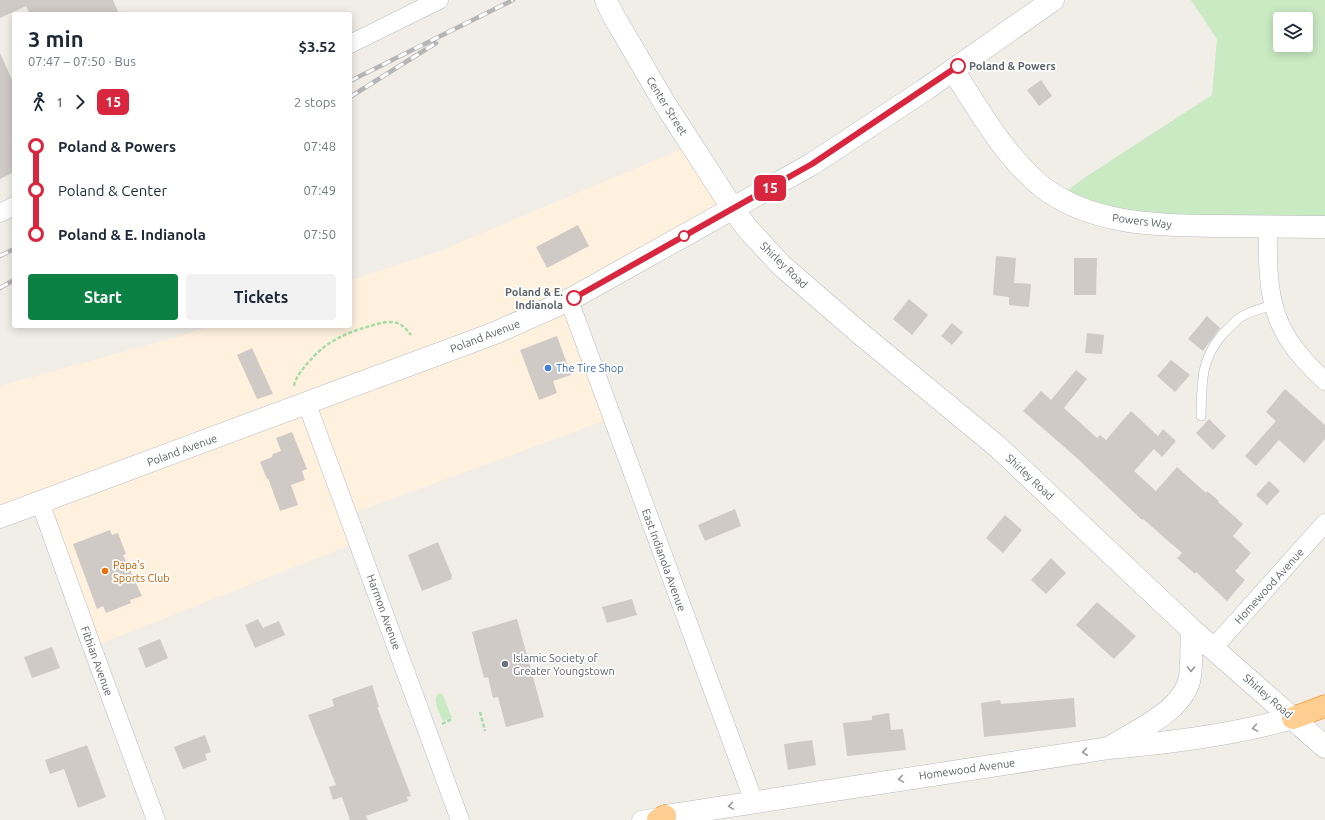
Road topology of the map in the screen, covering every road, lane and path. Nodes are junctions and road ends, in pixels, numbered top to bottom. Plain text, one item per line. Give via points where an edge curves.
1 (439, 0) edge
2 (1053, 0) edge
3 (610, 7) edge
4 (352, 43) edge
5 (953, 70) junction
6 (12, 207) edge
7 (733, 209) junction
8 (0, 213) edge
9 (1268, 227) junction
10 (1325, 227) edge
11 (569, 300) junction
12 (1273, 305) junction
13 (411, 335) dead end
14 (1325, 381) edge
15 (300, 406) junction
16 (1201, 416) dead end
17 (40, 502) junction
18 (0, 517) edge
19 (1325, 523) edge
20 (1192, 630) junction
21 (1213, 648) junction
22 (1325, 706) edge
23 (480, 712) dead end
24 (1293, 718) junction
25 (452, 719) dead end
26 (441, 725) dead end
27 (485, 731) dead end
28 (1325, 747) edge
29 (1109, 748) junction
30 (756, 811) edge
31 (661, 818) edge
32 (156, 820) edge
33 (460, 820) edge
34 (641, 820) edge

1 - 4 street
2 - 5 street, Poland Avenue
3 - 7 street, Center Street via 665,104
5 - 7 street, Poland Avenue via 812,164
5 - 9 street, Powers Way via 1002,143 1026,172 1042,186 1081,208 1114,219 1153,224
6 - 8 street
7 - 11 street, Poland Avenue
7 - 20 street, Shirley Road via 781,265 998,447
9 - 10 street, Powers Way
9 - 12 street via 1268,274
11 - 15 street, Poland Avenue via 495,333
11 - 30 street, East Indianola Avenue
12 - 14 street via 1283,332 1296,352
12 - 16 lane via 1242,316 1212,348 1206,361 1202,384
13 - 15 path via 396,323 379,323 333,340 316,352 294,384
15 - 17 street, Poland Avenue
15 - 33 street, Harmon Avenue
17 - 18 street, Poland Avenue
17 - 32 street, Fithian Avenue
19 - 21 street, Homewood Avenue
20 - 21 street, Shirley Road
20 -> 29 street via 1190,677 1179,700 1165,714
21 - 24 street, Shirley Road
22 - 24 highway
23 - 27 path
24 - 28 street, Shirley Road
24 -> 29 street, Homewood Avenue via 1260,727 1160,744
25 - 26 path
29 -> 30 street, Homewood Avenue
30 -> 31 street, Homewood Avenue
31 - 34 street, Homewood Avenue

